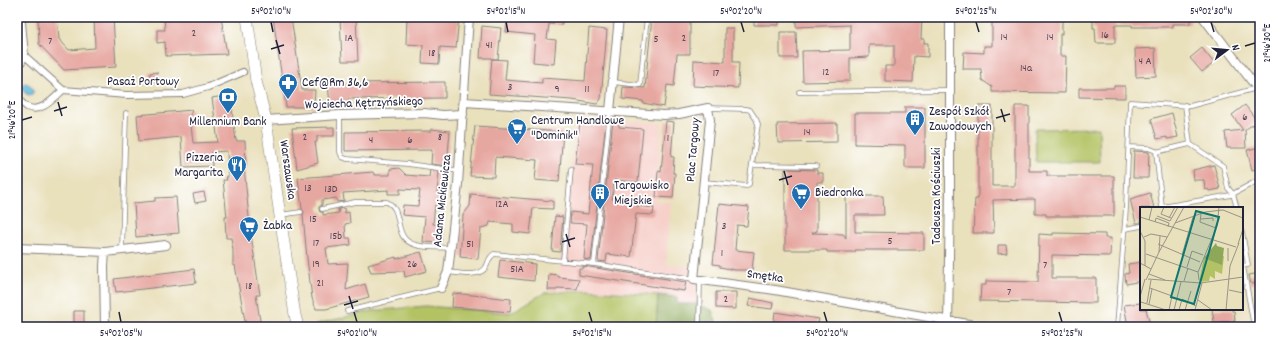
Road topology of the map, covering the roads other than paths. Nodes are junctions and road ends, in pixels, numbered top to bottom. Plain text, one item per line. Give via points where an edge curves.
1 (247, 17) edge
2 (469, 17) edge
3 (619, 17) edge
4 (647, 17) edge
5 (950, 17) edge
6 (1206, 18) edge
7 (22, 22) dead end
8 (25, 56) junction
9 (17, 70) edge
10 (243, 72) dead end
11 (613, 82) junction
12 (63, 90) junction
13 (950, 90) junction
14 (1259, 90) edge
15 (798, 92) dead end
16 (17, 98) edge
17 (464, 102) junction
18 (1185, 105) junction
19 (708, 108) junction
20 (610, 111) junction
21 (126, 113) dead end
22 (463, 114) junction
23 (340, 115) junction
24 (266, 120) junction
25 (1190, 144) junction
26 (1128, 147) junction
27 (1156, 152) junction
28 (752, 165) junction
29 (816, 166) dead end
30 (571, 169) dead end
31 (459, 171) junction
32 (1260, 181) edge
33 (704, 182) junction
34 (1233, 194) junction
35 (1162, 207) edge
36 (1168, 207) edge
37 (1236, 207) edge
38 (322, 209) dead end
39 (301, 212) dead end
40 (280, 215) junction
41 (1140, 226) edge
42 (1125, 229) junction
43 (1243, 238) edge
44 (166, 245) dead end
45 (17, 248) edge
46 (450, 248) junction
47 (122, 250) junction
48 (105, 252) junction
49 (563, 261) junction
50 (594, 264) junction
51 (1243, 266) edge
52 (1243, 271) edge
53 (448, 272) junction
54 (697, 280) junction
55 (441, 288) joint
56 (347, 311) dead end
57 (948, 324) edge
58 (105, 327) edge
59 (298, 327) edge
60 (699, 327) edge
61 (985, 327) edge
62 (1117, 327) edge
63 (1254, 327) edge

1 - 24 street, Warszawska via 256,81
2 - 17 street, Adama Mickiewicza
3 - 11 street
4 - 11 lane via 640,85
5 - 13 street, Tadeusza Kościuszki
6 - 14 street
7 - 8 street
8 - 9 street
8 - 12 street
10 - 12 street, Pasaż Portowy via 208,87 183,94 127,95
11 - 20 street
12 - 16 street via 46,106 38,109 28,108
13 - 15 lane
13 - 57 street, Tadeusza Kościuszki
14 - 18 lane via 1202,104
17 - 20 street
17 - 22 street, Adama Mickiewicza
18 - 25 lane
18 - 26 lane via 1130,102
19 - 20 street, Plac Targowy via 664,115
19 - 28 lane via 746,108 754,114 758,124
19 - 33 street, Plac Targowy via 710,120
20 - 50 lane
21 - 47 lane
22 - 23 street, Wojciecha Kętrzyńskiego
22 - 31 street, Adama Mickiewicza
23 - 24 street, Wojciecha Kętrzyńskiego
23 - 31 lane via 342,157
24 - 40 street, Warszawska
25 - 27 lane
25 - 34 lane via 1223,166 1228,188
26 - 27 lane via 1148,148
26 - 42 lane
27 - 35 lane
28 - 29 lane
28 - 33 lane via 747,186
30 - 49 lane
31 - 46 street, Adama Mickiewicza
32 - 34 lane
33 - 54 street, Plac Targowy
34 - 36 lane
34 - 37 lane
38 - 46 lane via 355,202 387,202 396,208 399,228 408,242
39 - 40 lane
40 - 59 street, Warszawska
41 - 42 lane
42 - 62 lane
43 - 51 lane via 1248,265
44 - 47 street
45 - 48 street
46 - 53 street, Adama Mickiewicza
47 - 48 street
48 - 58 street
49 - 50 lane, Smętka
49 - 53 lane, Smętka via 494,254 489,257 485,269 476,274
50 - 54 lane, Smętka
52 - 63 lane
53 - 55 street, Adama Mickiewicza
54 - 57 street, Smętka via 816,297
54 - 60 lane
55 - 56 lane, Adama Mickiewicza
57 - 61 street, Smętka

